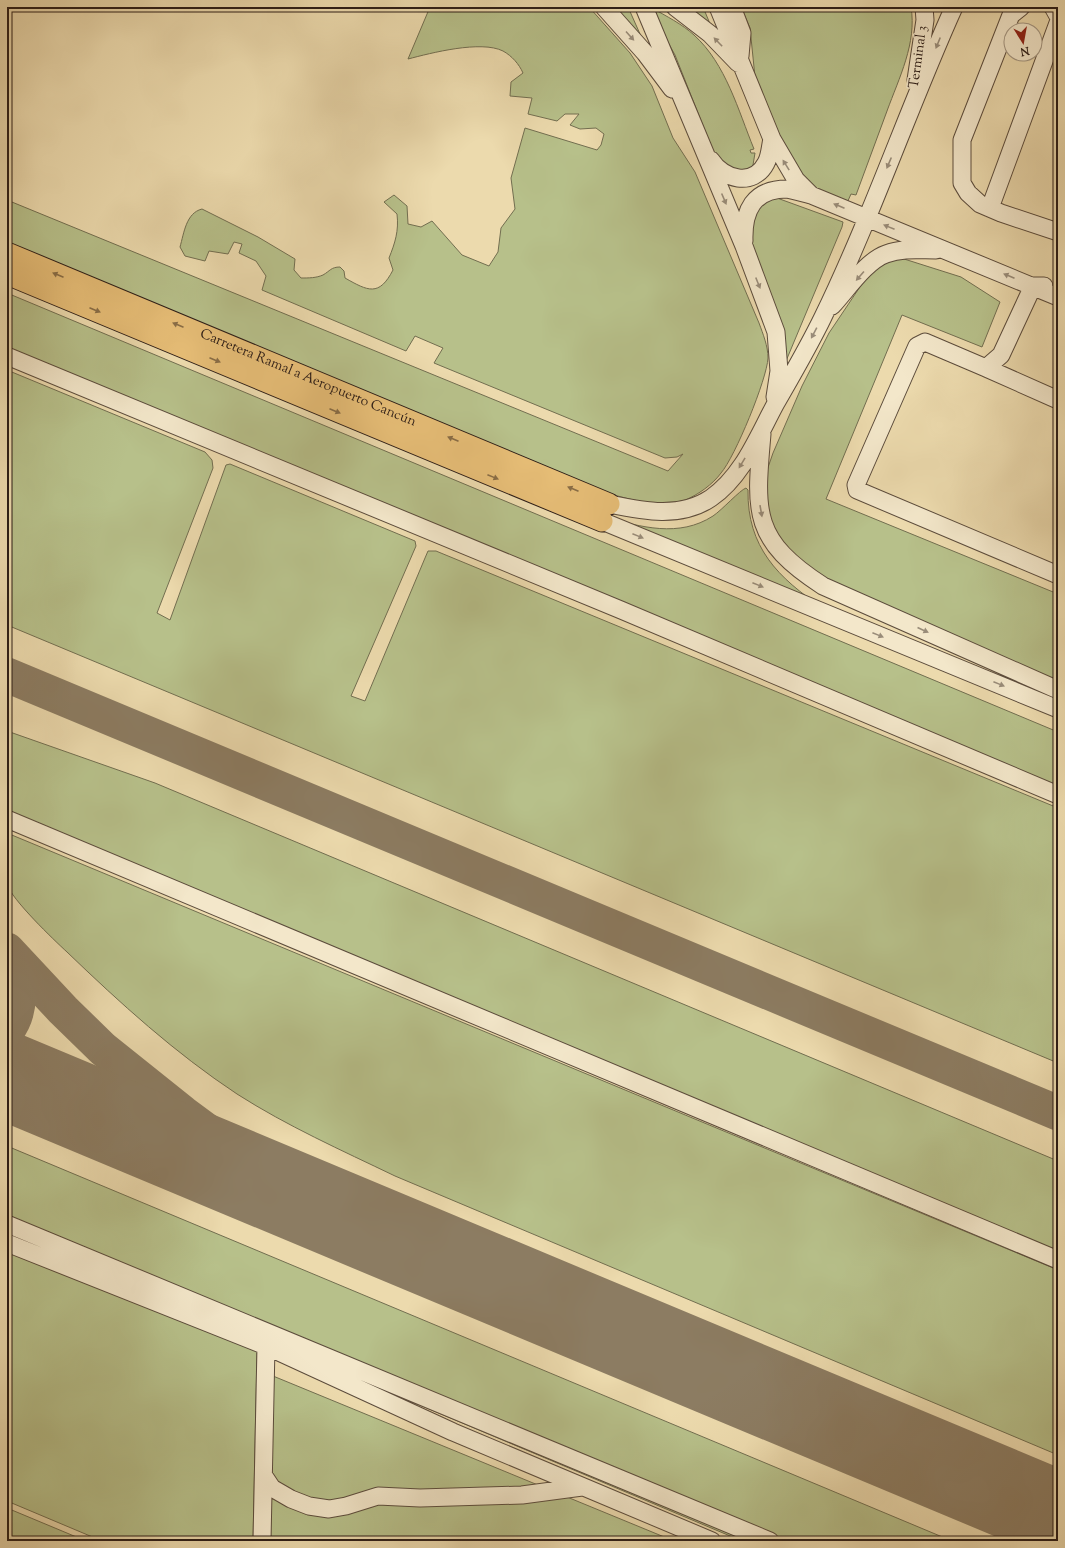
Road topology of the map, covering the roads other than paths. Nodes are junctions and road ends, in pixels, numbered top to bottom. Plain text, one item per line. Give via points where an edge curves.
1 (604, 7) edge
2 (644, 7) edge
3 (675, 7) edge
4 (718, 7) edge
5 (732, 7) edge
6 (924, 7) edge
7 (954, 7) edge
8 (1022, 7) edge
9 (1053, 7) edge
10 (1058, 16) edge
11 (1058, 24) edge
12 (742, 64) junction
13 (912, 108) junction
14 (688, 111) junction
15 (697, 137) junction
16 (772, 139) junction
17 (811, 195) junction
18 (990, 208) junction
19 (866, 218) junction
20 (1058, 232) edge
21 (744, 246) junction
22 (946, 250) junction
23 (7, 253) edge
24 (7, 274) edge
25 (1033, 286) junction
26 (1058, 286) edge
27 (1058, 297) edge
28 (823, 317) junction
29 (7, 356) edge
30 (986, 368) junction
31 (1058, 400) edge
32 (774, 406) junction
33 (762, 430) junction
34 (606, 513) junction
35 (1058, 575) edge
36 (1058, 690) edge
37 (1058, 709) edge
38 (1058, 795) edge
39 (7, 819) edge
40 (7, 1224) edge
41 (7, 1242) edge
42 (1058, 1260) edge
43 (266, 1346) junction
44 (264, 1476) junction
45 (584, 1486) junction
46 (262, 1541) edge
47 (712, 1541) edge
48 (770, 1541) edge

1 -> 14 street via 645,53
2 - 14 street
12 -> 3 street via 710,34
4 - 12 street
5 - 12 street via 742,32
6 - 13 street, Terminal 3 via 925,20
7 -> 13 street
8 - 18 street via 1011,15 962,140 962,183 974,199
9 - 10 street
11 - 18 street
12 - 16 street
13 -> 19 street
14 - 15 street
15 - 16 street via 717,169 734,178 754,175 761,170 766,164
15 -> 21 street
17 -> 16 street via 796,180
19 -> 17 street
17 - 21 street via 788,189 775,190 754,201 743,224
18 - 20 street
22 -> 19 street
19 - 28 street
21 -> 32 street via 776,332 779,371
25 -> 22 street
22 -> 28 street via 898,251 878,258
34 -> 23 main road, Carretera Ramal a Aeropuerto Cancún
24 -> 34 main road, Carretera Ramal a Aeropuerto Cancún
25 - 26 street
25 - 27 street
25 - 30 street via 1001,355
28 -> 32 street
29 - 38 street via 622,610
30 - 31 street
30 - 35 street via 921,342 856,485 858,490
32 - 33 street
33 -> 34 street via 735,475 710,499 681,510
33 -> 36 street via 760,512 765,530 793,565 823,586
34 -> 37 street
39 - 42 street
40 - 48 street
41 - 43 street
43 - 44 street
43 - 45 street via 453,1432
44 - 45 street via 272,1488 290,1499 309,1506 329,1509 378,1496 420,1498 522,1495
44 - 46 street
45 - 47 street

